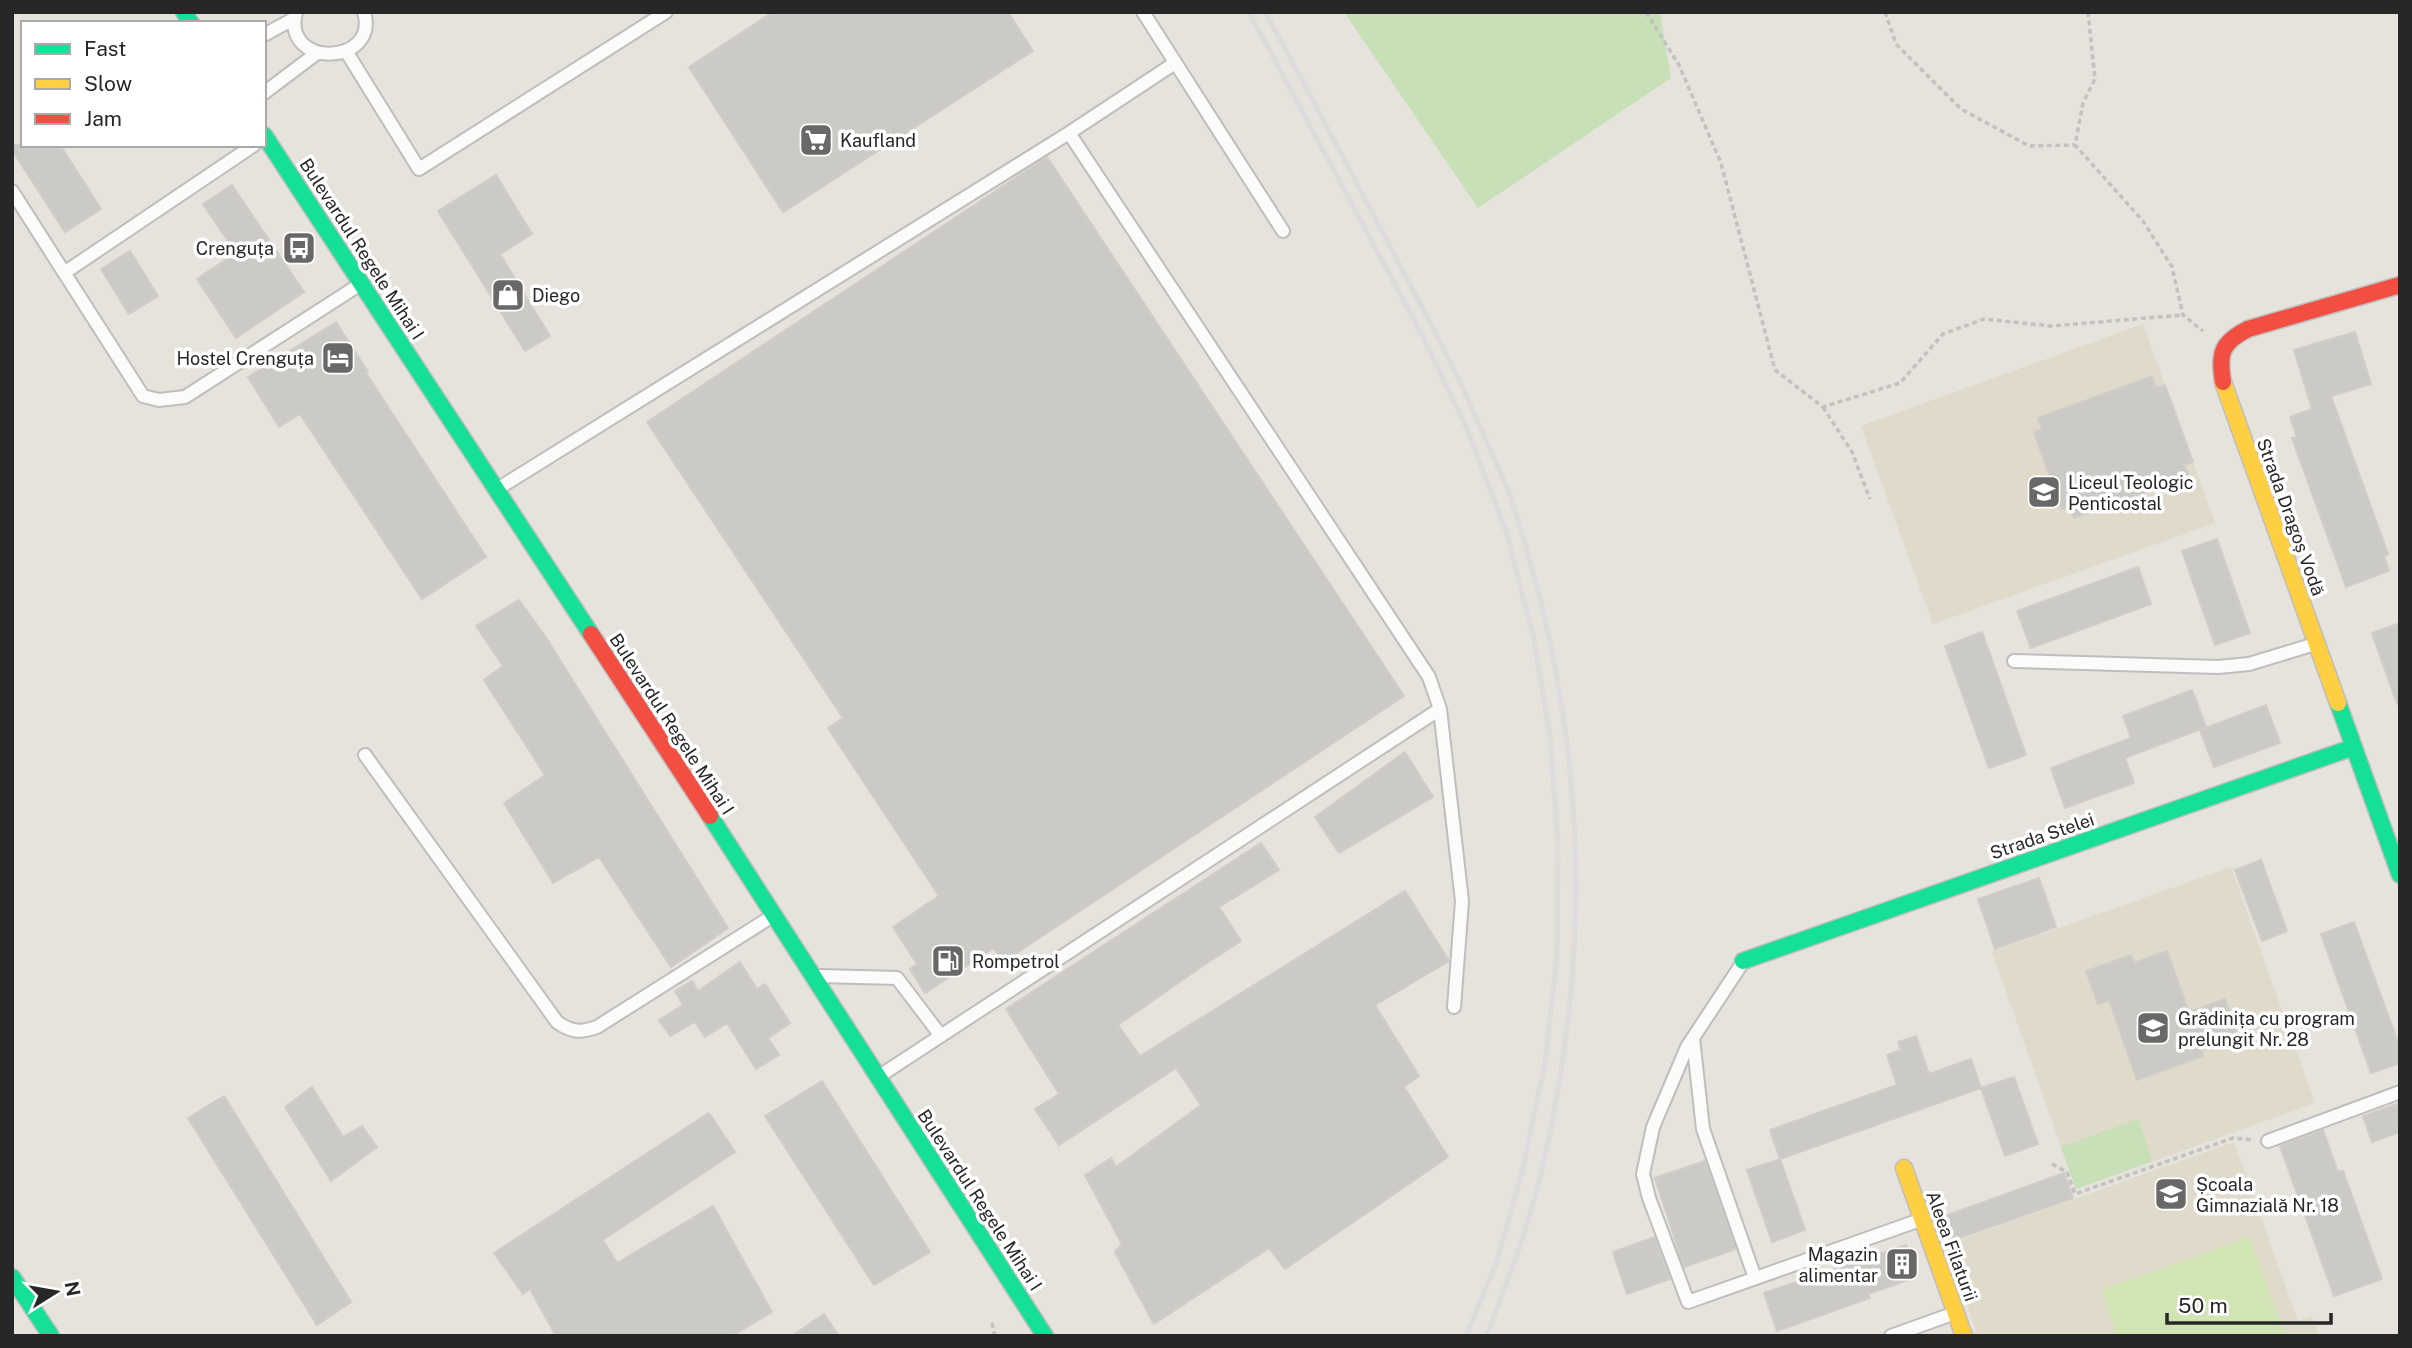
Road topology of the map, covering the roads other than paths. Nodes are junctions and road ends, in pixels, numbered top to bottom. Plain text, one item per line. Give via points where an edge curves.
1 (666, 12) edge
2 (1143, 12) edge
3 (368, 14) edge
4 (295, 15) edge
5 (266, 34) edge
6 (346, 51) junction
7 (317, 53) junction
8 (1175, 63) junction
9 (266, 91) edge
10 (1069, 133) junction
11 (266, 145) edge
12 (250, 147) edge
13 (12, 191) edge
14 (1283, 230) dead end
15 (64, 273) junction
16 (361, 283) junction
17 (2400, 285) edge
18 (496, 490) junction
19 (2316, 644) junction
20 (2014, 662) dead end
21 (1440, 709) junction
22 (2354, 747) junction
23 (365, 755) dead end
24 (2400, 876) edge
25 (774, 915) junction
26 (1743, 961) joint
27 (813, 976) junction
28 (1454, 1007) dead end
29 (941, 1036) junction
30 (1693, 1038) junction
31 (878, 1077) junction
32 (2400, 1093) edge
33 (2268, 1141) road end
34 (1904, 1168) dead end
35 (1922, 1219) junction
36 (12, 1277) edge
37 (1755, 1278) junction
38 (1956, 1313) junction
39 (51, 1336) edge
40 (1045, 1336) edge
41 (1891, 1336) edge
42 (1964, 1336) edge

1 - 6 lane via 419,169
2 - 8 lane
3 - 6 lane via 362,35
4 - 5 lane
4 - 7 lane via 297,33
6 - 7 lane
7 - 9 lane
8 - 10 lane
8 - 14 lane
10 - 18 lane
10 - 21 lane via 1429,677
11 - 16 street, Bulevardul Regele Mihai I
12 - 15 lane
13 - 15 lane
15 - 16 lane via 143,396 159,400 185,397
16 - 18 street, Bulevardul Regele Mihai I
17 - 19 street, Strada Dragoș Vodă via 2248,329 2232,336 2223,348 2223,384
18 - 25 street, Bulevardul Regele Mihai I
19 - 20 lane via 2259,661 2218,667
19 - 22 street, Strada Dragoș Vodă
21 - 28 lane via 1462,901
21 - 29 lane
22 - 24 street, Strada Dragoș Vodă
22 - 26 street, Strada Stelei
23 - 25 lane via 556,1022 570,1031 597,1027
25 - 27 street, Bulevardul Regele Mihai I
26 - 30 lane
27 - 29 lane via 897,978
27 - 31 street, Bulevardul Regele Mihai I
29 - 31 lane
30 - 37 lane via 1703,1129
30 - 37 lane via 1653,1127 1643,1174 1649,1198 1688,1302
31 - 40 street, Bulevardul Regele Mihai I
32 - 33 lane
34 - 35 street, Aleea Filaturii
35 - 37 lane
35 - 38 street, Aleea Filaturii
36 - 39 street
38 - 41 lane
38 - 42 street, Aleea Filaturii

